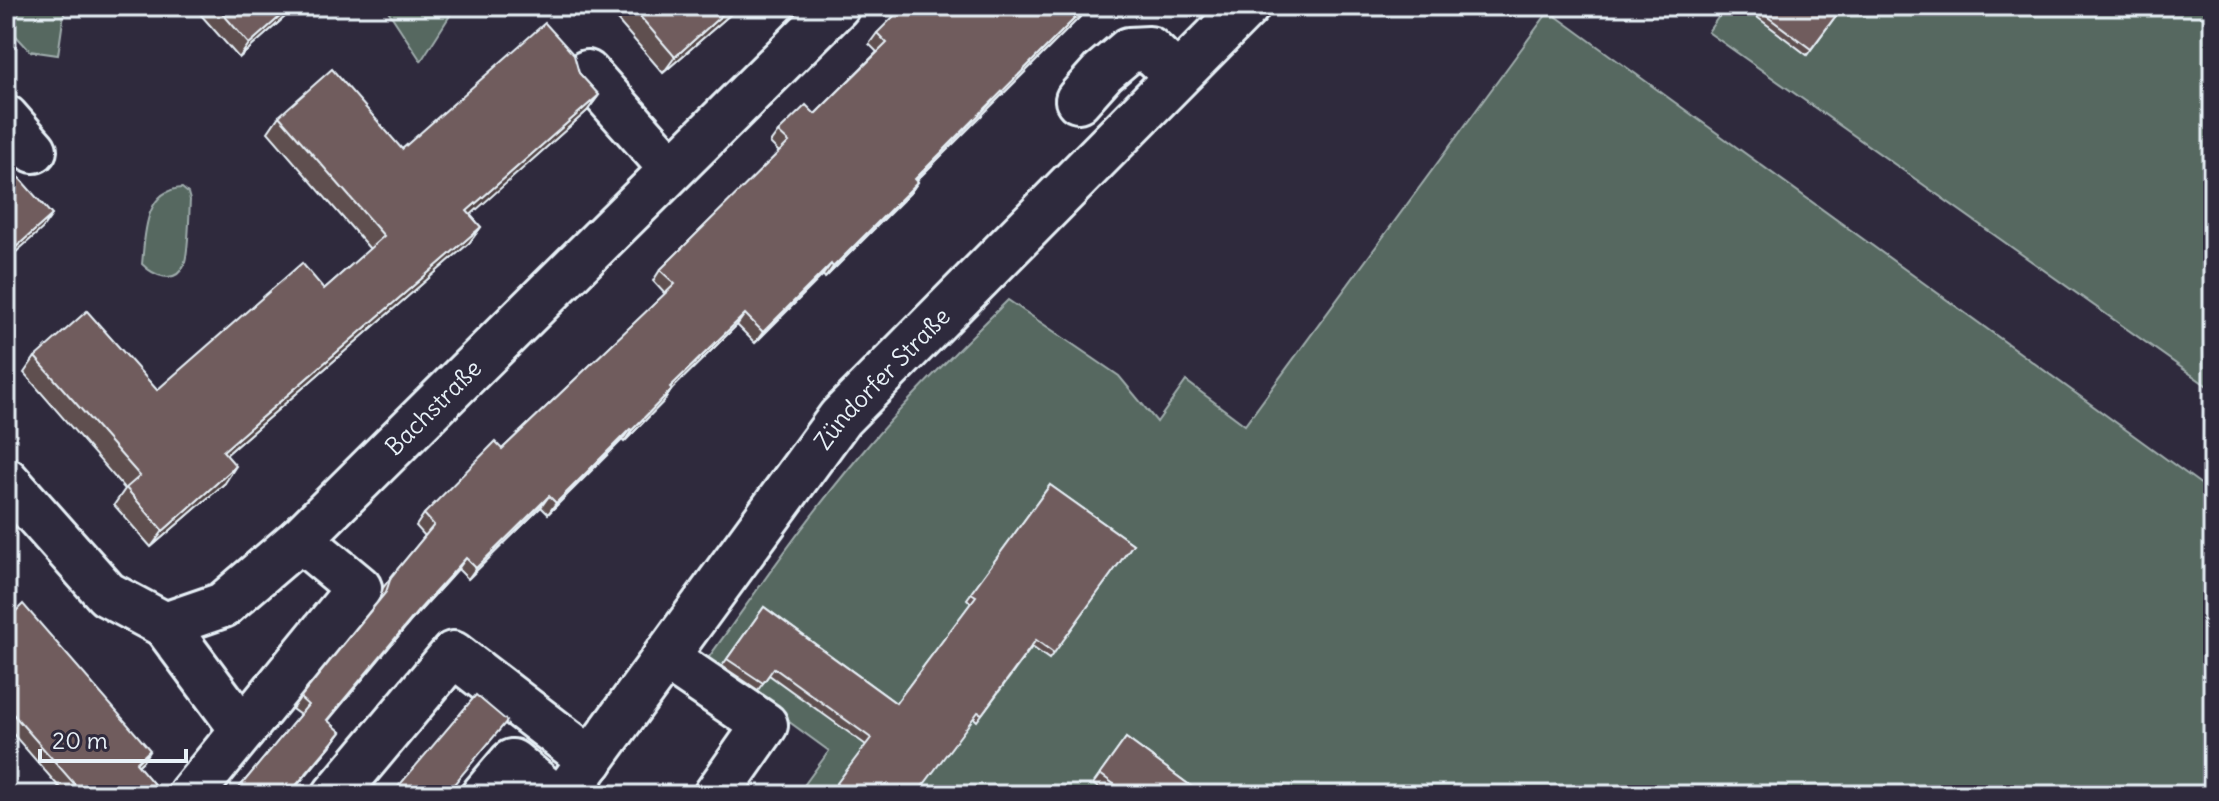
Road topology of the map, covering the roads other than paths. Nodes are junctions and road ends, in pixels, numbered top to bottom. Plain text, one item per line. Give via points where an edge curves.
1 (837, 6) edge
2 (1247, 6) edge
3 (587, 73) dead end
4 (1177, 76) junction
5 (1078, 100) dead end
6 (672, 169) junction
7 (6, 480) edge
8 (300, 539) junction
9 (165, 625) junction
10 (665, 657) junction
11 (243, 730) junction
12 (591, 760) junction
13 (190, 795) edge
14 (335, 795) edge
15 (484, 795) edge
16 (552, 795) edge
17 (565, 795) edge
18 (716, 795) edge

1 - 6 street, Bachstraße
2 - 4 street, Zündorfer Straße
3 - 6 street
4 - 5 street via 1149,49 1129,50
4 - 10 street, Zündorfer Straße via 840,418
6 - 8 street, Bachstraße
7 - 9 street via 107,594
8 - 9 street, Bachstraße via 223,605
8 - 11 street via 359,588
9 - 11 street
10 - 12 street, Zündorfer Straße
10 - 18 street via 765,725
11 - 13 street
12 - 14 street via 453,654
12 - 17 street, Zündorfer Straße
15 - 16 street via 512,762

